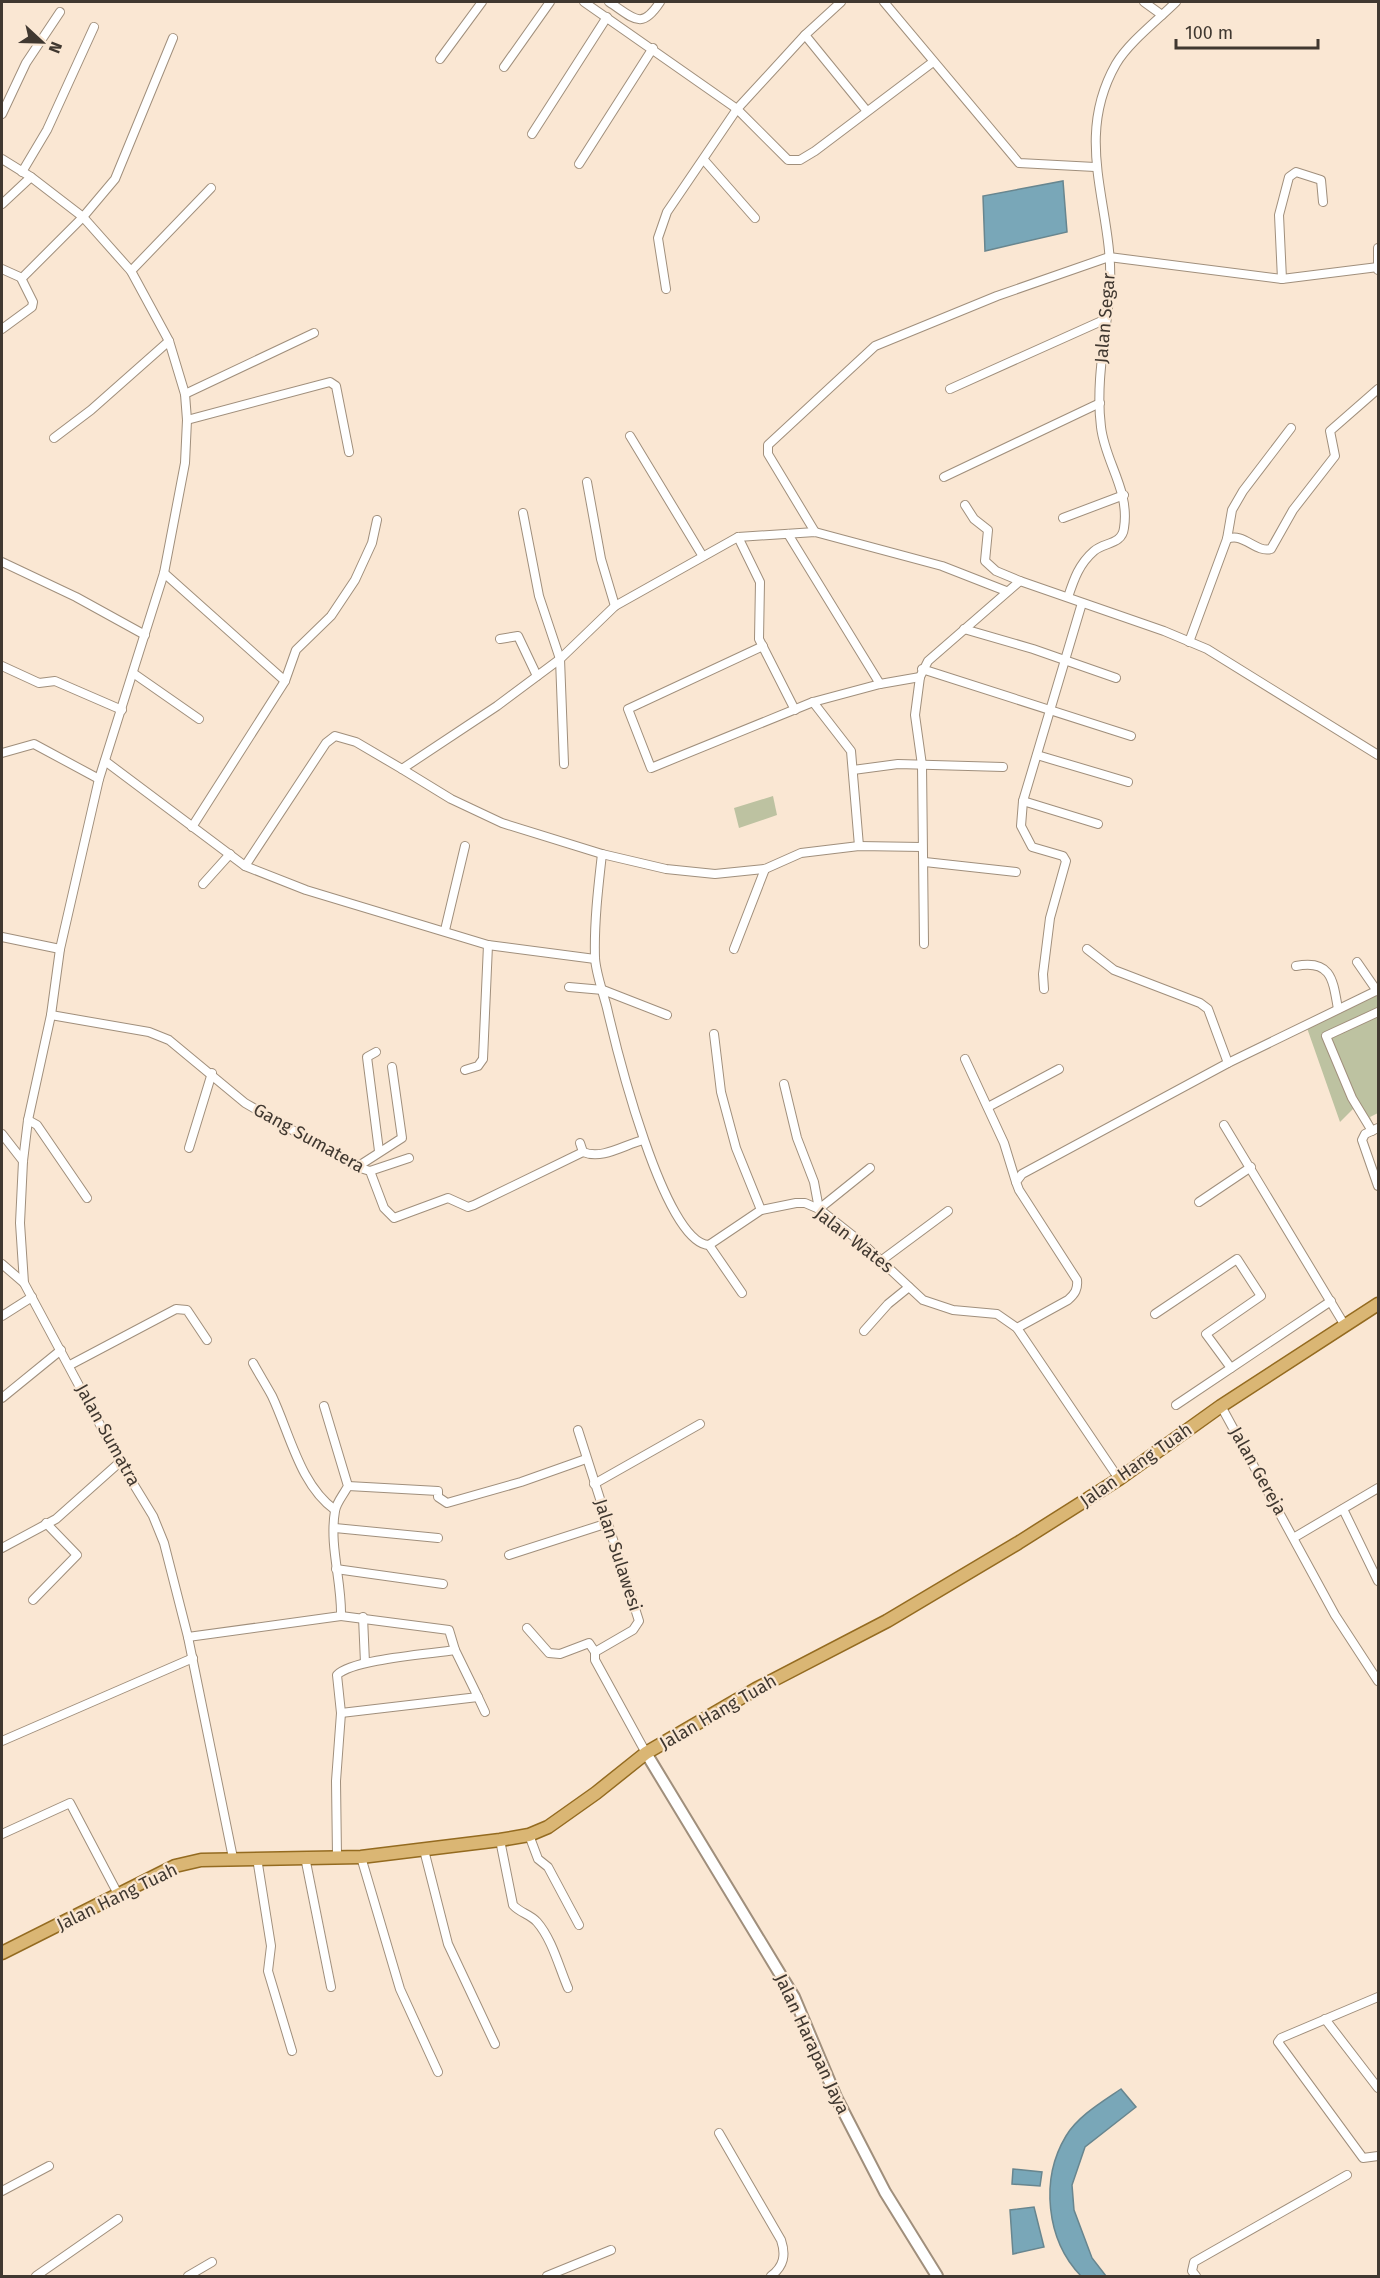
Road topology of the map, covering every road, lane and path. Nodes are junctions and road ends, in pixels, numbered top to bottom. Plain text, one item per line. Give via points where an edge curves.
1 (482, 2) edge
2 (550, 2) edge
3 (584, 2) edge
4 (609, 2) edge
5 (660, 2) edge
6 (841, 2) edge
7 (884, 2) edge
8 (1144, 2) edge
9 (1176, 2) edge
10 (60, 12) dead end
11 (1162, 15) junction
12 (607, 17) junction
13 (94, 27) dead end
14 (805, 35) junction
15 (173, 38) dead end
16 (653, 48) junction
17 (440, 59) dead end
18 (933, 62) junction
19 (504, 67) dead end
20 (737, 110) junction
21 (866, 110) junction
22 (2, 114) edge
23 (532, 134) dead end
24 (2, 159) edge
25 (704, 160) junction
26 (579, 164) dead end
27 (1095, 167) junction
28 (22, 172) junction
29 (31, 177) junction
30 (211, 188) dead end
31 (1323, 202) dead end
32 (2, 204) edge
33 (83, 217) junction
34 (755, 218) dead end
35 (1378, 248) edge
36 (1109, 258) junction
37 (1378, 268) edge
38 (2, 269) edge
39 (131, 271) junction
40 (21, 278) junction
41 (1282, 279) junction
42 (666, 290) dead end
43 (1106, 319) junction
44 (2, 329) edge
45 (314, 333) dead end
46 (169, 341) junction
47 (950, 389) dead end
48 (1378, 389) edge
49 (185, 394) junction
50 (1100, 403) junction
51 (188, 420) junction
52 (1291, 428) dead end
53 (630, 436) dead end
54 (54, 438) dead end
55 (349, 452) dead end
56 (944, 477) dead end
57 (587, 482) dead end
58 (1124, 495) junction
59 (965, 505) dead end
60 (523, 513) dead end
61 (1063, 518) dead end
62 (377, 520) dead end
63 (815, 532) junction
64 (788, 534) junction
65 (738, 537) junction
66 (1227, 539) junction
67 (702, 555) junction
68 (2, 562) edge
69 (164, 573) junction
70 (1020, 581) junction
71 (1006, 591) junction
72 (1068, 597) junction
73 (1082, 603) junction
74 (615, 606) junction
75 (964, 629) junction
76 (145, 636) junction
77 (500, 639) dead end
78 (1189, 642) junction
79 (763, 646) junction
80 (560, 659) junction
81 (1064, 660) junction
82 (2, 666) edge
83 (133, 673) junction
84 (921, 673) junction
85 (537, 676) junction
86 (1116, 678) dead end
87 (285, 681) junction
88 (880, 684) junction
89 (813, 702) junction
90 (1050, 709) junction
91 (122, 710) junction
92 (795, 710) junction
93 (199, 719) dead end
94 (1131, 736) dead end
95 (2, 753) edge
96 (1037, 755) junction
97 (1378, 755) edge
98 (105, 761) junction
99 (564, 764) dead end
100 (922, 765) junction
101 (1004, 767) dead end
102 (402, 769) junction
103 (853, 770) junction
104 (99, 779) junction
105 (1128, 782) dead end
106 (1023, 801) junction
107 (1098, 824) dead end
108 (192, 827) junction
109 (465, 846) dead end
110 (859, 846) junction
111 (922, 847) junction
112 (230, 854) junction
113 (602, 854) junction
114 (925, 862) junction
115 (245, 866) junction
116 (765, 869) junction
117 (1016, 872) dead end
118 (203, 884) dead end
119 (444, 930) junction
120 (2, 937) edge
121 (924, 944) dead end
122 (488, 945) junction
123 (60, 949) junction
124 (1087, 949) dead end
125 (734, 950) dead end
126 (595, 959) junction
127 (1358, 962) dead end
128 (1296, 966) dead end
129 (569, 987) dead end
130 (1044, 989) dead end
131 (603, 990) junction
132 (1378, 991) edge
133 (1338, 1009) junction
134 (1378, 1012) edge
135 (51, 1015) junction
136 (668, 1015) dead end
137 (714, 1034) dead end
138 (376, 1053) dead end
139 (965, 1059) dead end
140 (1227, 1063) junction
141 (392, 1067) dead end
142 (1059, 1069) dead end
143 (465, 1070) dead end
144 (212, 1073) junction
145 (784, 1084) dead end
146 (988, 1107) junction
147 (28, 1120) junction
148 (1224, 1125) dead end
149 (1375, 1129) edge
150 (2, 1134) edge
151 (643, 1140) junction
152 (580, 1143) dead end
153 (189, 1148) dead end
154 (379, 1150) junction
155 (583, 1152) junction
156 (409, 1158) dead end
157 (23, 1161) junction
158 (357, 1167) junction
159 (1251, 1167) junction
160 (870, 1168) dead end
161 (370, 1171) junction
162 (1016, 1182) junction
163 (1378, 1186) edge
164 (87, 1198) dead end
165 (1200, 1202) dead end
166 (819, 1209) junction
167 (761, 1210) junction
168 (948, 1211) dead end
169 (710, 1245) junction
170 (882, 1260) junction
171 (2, 1264) edge
172 (24, 1283) junction
173 (909, 1287) junction
174 (742, 1293) dead end
175 (32, 1297) junction
176 (1331, 1301) junction
177 (1378, 1307) edge
178 (1155, 1314) dead end
179 (2, 1316) edge
180 (1344, 1324) junction
181 (1017, 1328) junction
182 (864, 1332) dead end
183 (207, 1340) dead end
184 (61, 1350) junction
185 (253, 1364) dead end
186 (70, 1365) junction
187 (1231, 1368) junction
188 (2, 1398) edge
189 (1176, 1405) dead end
190 (324, 1406) dead end
191 (1221, 1406) junction
192 (700, 1424) dead end
193 (578, 1430) dead end
194 (586, 1459) junction
195 (120, 1462) junction
196 (1119, 1479) junction
197 (594, 1484) junction
198 (348, 1486) junction
199 (1378, 1488) edge
200 (1343, 1509) junction
201 (335, 1510) junction
202 (46, 1523) junction
203 (608, 1523) junction
204 (335, 1528) junction
205 (1295, 1537) junction
206 (438, 1538) dead end
207 (2, 1548) edge
208 (509, 1555) dead end
209 (336, 1569) junction
210 (1378, 1581) edge
211 (443, 1584) dead end
212 (33, 1600) dead end
213 (341, 1616) junction
214 (363, 1617) junction
215 (527, 1628) dead end
216 (188, 1637) junction
217 (455, 1650) junction
218 (595, 1652) junction
219 (193, 1658) junction
220 (364, 1663) junction
221 (1378, 1681) edge
222 (478, 1697) junction
223 (485, 1712) dead end
224 (341, 1713) junction
225 (2, 1742) edge
226 (646, 1753) junction
227 (2, 1834) edge
228 (529, 1835) junction
229 (500, 1840) junction
230 (424, 1850) junction
231 (337, 1856) junction
232 (305, 1857) junction
233 (362, 1857) junction
234 (233, 1858) junction
235 (257, 1858) junction
236 (119, 1896) junction
237 (579, 1925) dead end
238 (2, 1953) edge
239 (331, 1987) dead end
240 (568, 1988) dead end
241 (1378, 1997) edge
242 (1325, 2019) junction
243 (495, 2044) dead end
244 (292, 2051) dead end
245 (438, 2072) dead end
246 (1378, 2088) edge
247 (718, 2133) dead end
248 (1378, 2156) edge
249 (49, 2166) dead end
250 (1347, 2175) dead end
251 (2, 2191) edge
252 (118, 2219) dead end
253 (611, 2250) dead end
254 (212, 2262) dead end
255 (36, 2277) edge
256 (188, 2277) edge
257 (547, 2277) edge
258 (771, 2277) edge
259 (937, 2277) edge
260 (1196, 2277) edge

1 - 17 street
2 - 19 street
3 - 12 street
4 - 5 street via 638,20 650,16
6 - 14 street
7 - 18 street
8 - 11 street
9 - 11 street, Jalan Segar
10 - 22 street via 26,63
11 - 27 street, Jalan Segar via 1117,62 1102,98
12 - 16 street
12 - 23 street
13 - 28 street via 47,130
14 - 20 street
14 - 21 street
15 - 33 street via 120,171
16 - 20 street
16 - 26 street
18 - 21 street
18 - 27 street via 1019,163
20 - 21 street via 788,160 800,160
20 - 25 street
24 - 28 street, Jalan Sumatra
25 - 34 street
25 - 42 street via 661,223 658,238
27 - 36 street, Jalan Segar
28 - 29 street, Jalan Sumatra
29 - 32 street
29 - 33 street, Jalan Sumatra
30 - 39 street
31 - 41 street via 1321,180 1296,172 1288,177 1279,215
33 - 39 street, Jalan Sumatra
33 - 40 street
35 - 37 street
36 - 41 street
36 - 43 street, Jalan Segar
36 - 63 street via 997,296 875,346 777,434 768,445 768,454
37 - 41 street
38 - 40 street
39 - 46 street, Jalan Sumatra
40 - 44 street via 32,307
43 - 47 street
43 - 50 street, Jalan Segar
45 - 49 street
46 - 49 street, Jalan Sumatra
46 - 54 street
48 - 66 street via 1330,431 1335,456 1293,510 1271,549 1264,550 1239,537
49 - 51 street, Jalan Sumatra
50 - 56 street
50 - 58 street, Jalan Segar via 1101,429
51 - 55 street via 330,382 336,386
51 - 69 street, Jalan Sumatra via 185,463
52 - 66 street via 1232,510
53 - 67 street
57 - 74 street via 600,559
58 - 61 street
58 - 72 street, Jalan Segar via 1124,531 1114,543 1095,549 1077,569
59 - 70 street via 988,530 985,561 996,571
60 - 80 street via 539,596
62 - 87 street via 372,543 355,580 332,616 296,650
63 - 64 street
63 - 71 street via 942,566
64 - 65 street
64 - 88 street
65 - 67 street
65 - 79 street via 760,582 759,639
66 - 78 street
67 - 74 street
68 - 76 street
69 - 76 street, Jalan Sumatra
69 - 87 street
70 - 71 street
70 - 72 street
71 - 75 street
72 - 73 street
73 - 78 street
73 - 81 street
74 - 80 street
75 - 81 street
75 - 84 street
76 - 83 street, Jalan Sumatra
77 - 85 street via 518,636
78 - 97 street
79 - 92 street
79 - 92 street via 628,709 651,768
80 - 85 street
80 - 99 street
81 - 86 street
81 - 90 street
82 - 91 street via 39,683 55,681
83 - 91 street, Jalan Sumatra
83 - 93 street
84 - 88 street
84 - 90 street
84 - 100 street via 915,715
85 - 102 street
87 - 108 street
88 - 89 street
89 - 92 street
89 - 103 street via 851,751
90 - 94 street
90 - 96 street
91 - 98 street, Jalan Sumatra
95 - 104 street via 34,744
96 - 105 street
96 - 106 street
98 - 104 street, Jalan Sumatra
98 - 108 street
100 - 101 street
100 - 103 street
100 - 111 street
102 - 113 street via 502,823
102 - 115 street via 356,742 335,736 326,743
103 - 110 street
104 - 123 street, Jalan Sumatra
106 - 107 street
106 - 130 street via 1021,826 1028,843 1063,856 1066,861 1050,918
108 - 112 street
109 - 119 street
110 - 111 street
110 - 116 street via 801,853
111 - 114 street
112 - 115 street
112 - 118 street
113 - 116 street via 715,874
113 - 126 street via 594,927
114 - 117 street
114 - 121 street
115 - 119 street via 306,890
116 - 125 street
119 - 122 street
120 - 123 street
122 - 126 street
122 - 143 street via 483,1059 478,1066
123 - 135 street, Jalan Sumatra
124 - 140 street via 1114,970 1208,1009
126 - 131 street
127 - 132 street
128 - 133 street via 1312,964 1331,975
129 - 131 street
131 - 136 street
131 - 151 street
132 - 133 street
133 - 140 street
134 - 149 street via 1326,1036 1352,1098
135 - 144 street, Gang Sumatera via 149,1032 169,1040
135 - 147 street, Jalan Sumatra
137 - 167 street via 721,1092 733,1137
138 - 154 street via 367,1057
139 - 146 street
140 - 162 street via 1022,1174
141 - 154 street via 402,1138
142 - 146 street
144 - 153 street
144 - 158 street, Gang Sumatera via 245,1102
145 - 166 street
146 - 162 street
147 - 157 street, Jalan Sumatra
147 - 164 street via 37,1125
148 - 159 street
149 - 163 street via 1362,1140
150 - 157 street
151 - 155 street via 601,1155
151 - 169 street via 674,1208 695,1241
152 - 155 street
154 - 158 street
155 - 161 street, Gang Sumatera via 474,1205 468,1207 448,1198 398,1217 387,1213
156 - 161 street
157 - 172 street, Jalan Sumatra via 20,1223
158 - 161 street, Gang Sumatera
159 - 165 street
159 - 176 street
160 - 166 street
162 - 181 street via 1077,1280 1074,1295 1068,1300
166 - 167 street, Jalan Wates via 796,1203
166 - 170 street, Jalan Wates
167 - 169 street, Jalan Wates
168 - 170 street
169 - 174 street
170 - 173 street, Jalan Wates
171 - 172 street
172 - 175 street, Jalan Sumatra
173 - 181 street, Jalan Wates via 933,1305 997,1314
173 - 182 street
175 - 179 street
175 - 184 street, Jalan Sumatra
176 - 180 street
176 - 187 street
177 - 180 main road, Jalan Hang Tuah
178 - 187 street via 1237,1259 1261,1296 1206,1334
180 - 191 main road, Jalan Hang Tuah
181 - 196 street, Jalan Wates
183 - 186 street via 187,1310 176,1309
184 - 186 street, Jalan Sumatra
184 - 188 street
185 - 201 street via 308,1480 321,1500
186 - 195 street, Jalan Sumatra
187 - 189 street
190 - 198 street
191 - 196 main road, Jalan Hang Tuah
191 - 205 street, Jalan Gereja
192 - 197 street
193 - 194 street, Jalan Sulawesi
194 - 197 street, Jalan Sulawesi
194 - 198 street via 447,1503 440,1499 438,1491
195 - 202 street via 56,1519
195 - 216 street, Jalan Sumatra via 153,1516 173,1573
196 - 226 main road, Jalan Hang Tuah via 886,1622 756,1689
197 - 203 street, Jalan Sulawesi
198 - 201 street
199 - 200 street
200 - 205 street
200 - 210 street
201 - 204 street
202 - 207 street
202 - 212 street via 77,1554
203 - 208 street
203 - 218 street, Jalan Sulawesi via 639,1621 633,1630
204 - 206 street
204 - 209 street
205 - 221 street, Jalan Gereja via 1335,1615
209 - 211 street
209 - 213 street via 342,1593
213 - 214 street
213 - 216 street
214 - 217 street via 449,1630
214 - 220 street
215 - 218 street via 549,1653 561,1654 589,1642
216 - 219 street, Jalan Sumatra
217 - 220 street
217 - 222 street
218 - 226 street via 595,1660
219 - 225 street
219 - 234 street, Jalan Sumatra
220 - 224 street via 338,1675
222 - 223 street
222 - 224 street
224 - 231 street via 336,1780
226 - 228 main road, Jalan Hang Tuah via 587,1800
226 - 259 street, Jalan Harapan Jaya via 794,1997 836,2097 874,2171
227 - 236 street via 70,1803
228 - 229 main road, Jalan Hang Tuah
228 - 237 street via 538,1859 548,1868
229 - 230 main road, Jalan Hang Tuah
229 - 240 street via 513,1905 532,1916 541,1927
230 - 233 main road, Jalan Hang Tuah
230 - 243 street via 448,1944
231 - 232 main road, Jalan Hang Tuah
231 - 233 main road, Jalan Hang Tuah
232 - 235 main road, Jalan Hang Tuah
232 - 239 street
233 - 245 street via 400,1989
234 - 235 main road, Jalan Hang Tuah
234 - 236 main road, Jalan Hang Tuah via 175,1866
235 - 244 street via 271,1946 268,1971
236 - 238 main road, Jalan Hang Tuah
241 - 242 street
242 - 246 street
242 - 248 street via 1281,2038 1278,2043 1363,2158
247 - 258 street via 781,2240 785,2252
249 - 251 street
250 - 260 street via 1194,2262 1192,2271
252 - 255 street
253 - 257 street
254 - 256 street

